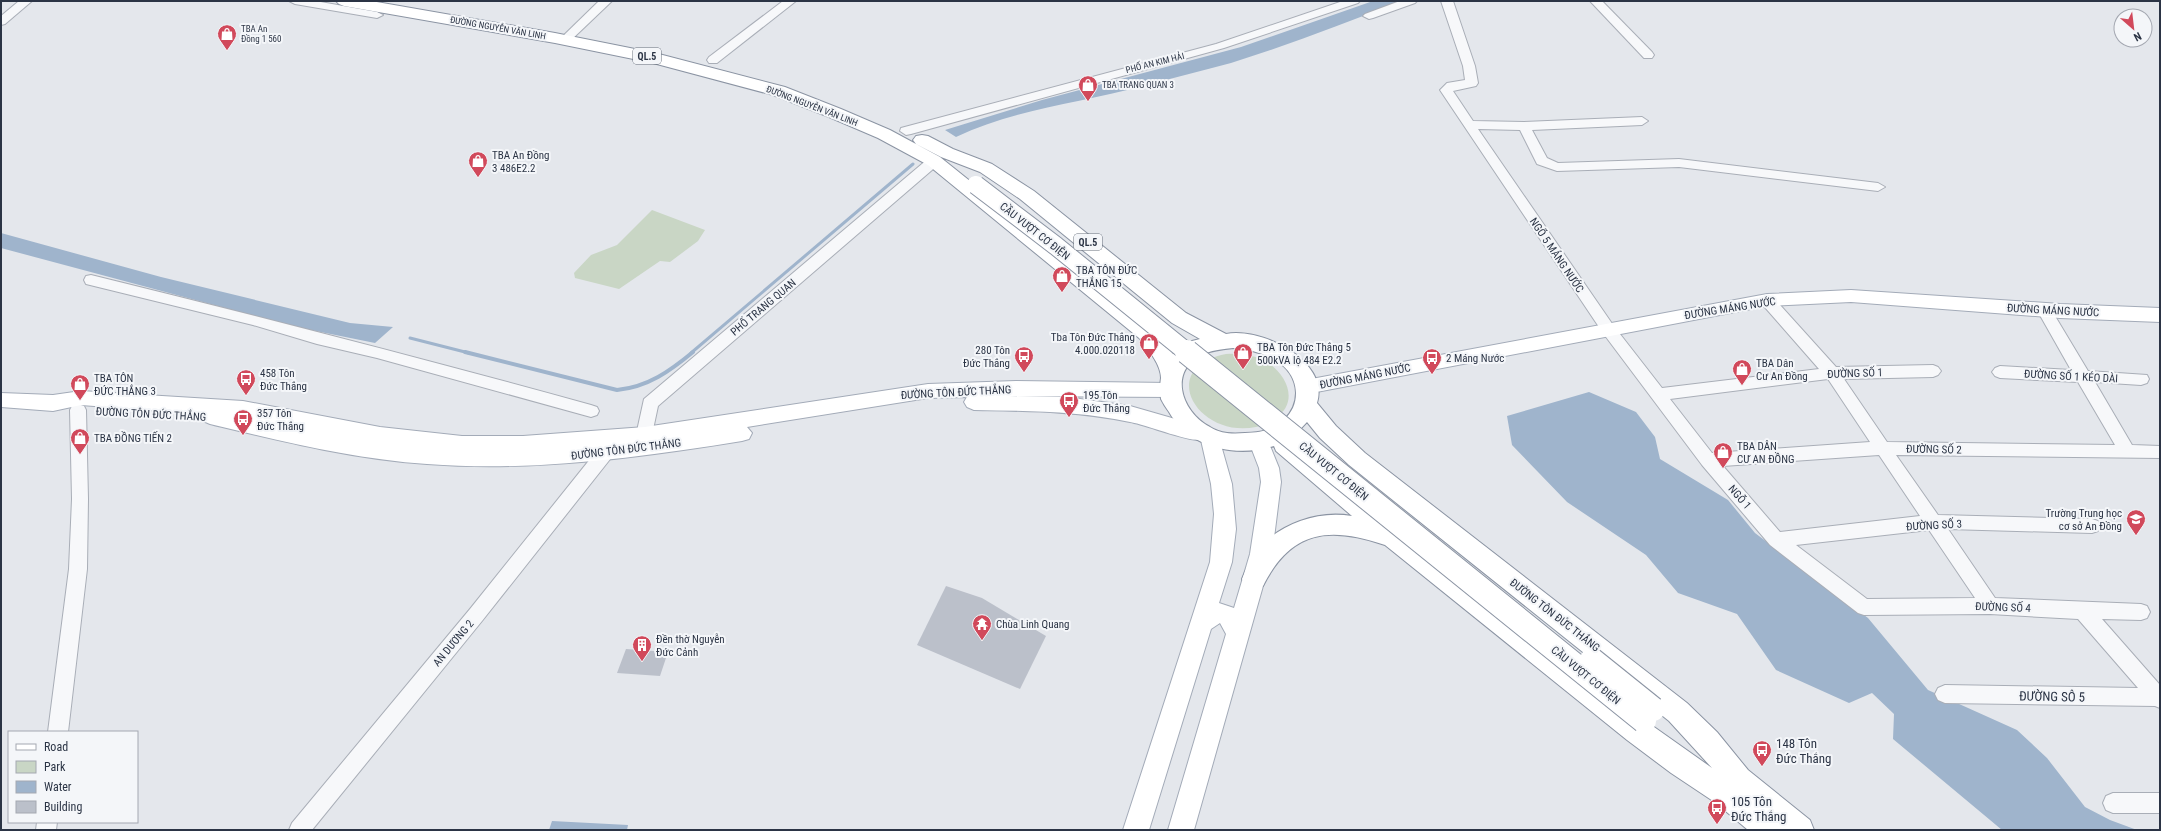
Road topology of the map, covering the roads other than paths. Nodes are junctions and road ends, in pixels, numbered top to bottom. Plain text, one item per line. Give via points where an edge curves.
1 (26, 1) edge
2 (295, 1) edge
3 (344, 1) edge
4 (394, 1) edge
5 (595, 1) edge
6 (606, 1) edge
7 (790, 1) edge
8 (1354, 1) edge
9 (1411, 1) edge
10 (1447, 1) edge
11 (1596, 1) edge
12 (377, 15) dead end
13 (1369, 16) dead end
14 (1, 22) edge
15 (564, 36) junction
16 (1648, 55) dead end
17 (713, 60) junction
18 (1642, 120) dead end
19 (1469, 125) junction
20 (1524, 126) junction
21 (906, 131) junction
22 (940, 157) junction
23 (1878, 187) dead end
24 (92, 280) dead end
25 (1767, 300) junction
26 (2044, 310) junction
27 (2160, 315) edge
28 (1608, 329) junction
29 (1223, 341) junction
30 (1934, 371) dead end
31 (2000, 372) dead end
32 (1832, 373) junction
33 (2083, 376) junction
34 (2141, 379) dead end
35 (1170, 382) junction
36 (1306, 396) junction
37 (1657, 396) junction
38 (1, 400) edge
39 (53, 403) junction
40 (78, 410) junction
41 (591, 411) dead end
42 (645, 435) junction
43 (1205, 435) junction
44 (1267, 440) junction
45 (1883, 448) junction
46 (2127, 451) junction
47 (2160, 452) edge
48 (605, 453) junction
49 (1708, 460) junction
50 (1934, 522) junction
51 (2092, 526) dead end
52 (1776, 540) junction
53 (1401, 544) junction
54 (1254, 579) junction
55 (1990, 606) junction
56 (1864, 607) joint
57 (2083, 611) junction
58 (2141, 612) dead end
59 (1201, 624) junction
60 (1237, 633) junction
61 (1945, 694) dead end
62 (2159, 698) edge
63 (58, 731) edge
64 (1732, 786) junction
65 (2113, 803) dead end
66 (2160, 803) edge
67 (299, 830) edge
68 (1136, 830) edge
69 (1181, 830) edge
70 (1770, 830) edge
71 (1800, 830) edge

1 - 14 street
2 - 12 street
3 - 15 highway, ĐƯỜNG NGUYỄN VĂN LINH / QL.5
4 - 15 highway, ĐƯỜNG NGUYỄN VĂN LINH / QL.5
5 - 15 street
6 - 15 street
7 - 17 street
8 - 21 street, PHỐ AN KIM HẢI via 1220,46
9 - 13 street
10 - 19 street, NGÕ 5 MÁNG NƯỚC via 1469,66 1472,83 1451,86 1446,90
11 - 16 street
15 - 17 highway, ĐƯỜNG NGUYỄN VĂN LINH / QL.5
15 - 22 highway, ĐƯỜNG NGUYỄN VĂN LINH / QL.5 via 779,91
17 - 21 highway, ĐƯỜNG NGUYỄN VĂN LINH / QL.5 via 831,99
18 - 20 street
19 - 20 street
19 - 28 street, NGÕ 5 MÁNG NƯỚC
20 - 23 street via 1542,161 1557,167 1680,163
21 - 22 highway, ĐƯỜNG NGUYỄN VĂN LINH / QL.5
22 - 29 highway, ĐƯỜNG NGUYỄN VĂN LINH / QL.5 via 986,168 1027,195 1179,318
22 - 35 highway, ĐƯỜNG NGUYỄN VĂN LINH / QL.5 via 1146,334 1162,352
22 - 42 street, PHỐ TRANG QUAN via 650,403
22 - 64 highway, CẦU VƯỢT CƠ ĐIỆN, bridge via 981,182 1056,246 1648,715
24 - 41 street via 253,320 317,340 376,352
25 - 26 main road, ĐƯỜNG MÁNG NƯỚC via 1851,296
25 - 28 main road, ĐƯỜNG MÁNG NƯỚC
25 - 32 street
26 - 27 main road, ĐƯỜNG MÁNG NƯỚC
26 - 33 street
28 - 36 main road, ĐƯỜNG MÁNG NƯỚC
28 - 37 street, NGÕ 1
29 - 35 highway via 1194,350 1180,361
29 - 36 highway via 1255,343 1275,350 1292,362 1298,370
30 - 32 street, ĐƯỜNG SỐ 1
31 - 33 street, ĐƯỜNG SỐ 1 KÉO DÀI
32 - 37 street, ĐƯỜNG SỐ 1
32 - 45 street
33 - 34 street, ĐƯỜNG SỐ 1 KÉO DÀI
33 - 46 street
35 - 42 main road, ĐƯỜNG TÔN ĐỨC THẮNG via 1122,388 928,391
35 - 43 highway via 1173,405
36 - 44 highway via 1297,422
36 - 64 highway, ĐƯỜNG TÔN ĐỨC THẮNG via 1328,432 1357,459 1678,712 1707,741
37 - 49 street, NGÕ 1
38 - 39 main road, ĐƯỜNG TÔN ĐỨC THẮNG
39 - 40 main road, ĐƯỜNG TÔN ĐỨC THẮNG
39 - 42 main road, ĐƯỜNG TÔN ĐỨC THẮNG via 81,398 244,409 380,435 462,444 531,444
40 - 48 main road, ĐƯỜNG TÔN ĐỨC THẮNG via 202,415 351,447 427,456 509,459
40 - 63 street via 78,569
42 - 48 street
43 - 44 highway via 1235,443
43 - 48 main road, ĐƯỜNG TÔN ĐỨC THẮNG via 1130,414 1098,409 1066,405 980,402 931,404 870,412
43 - 59 main road via 1225,502 1226,531 1221,562
44 - 53 highway, ĐƯỜNG TÔN ĐỨC THẮNG
44 - 54 main road via 1271,482 1266,529
45 - 46 street, ĐƯỜNG SỐ 2
45 - 49 street, ĐƯỜNG SỐ 2
45 - 50 street
46 - 47 street, ĐƯỜNG SỐ 2
48 - 67 street, AN DƯƠNG 2
49 - 52 street, NGÕ 1
50 - 51 street, ĐƯỜNG SỐ 3
50 - 52 street, ĐƯỜNG SỐ 3
50 - 55 street
52 - 56 street, NGÕ 1
53 - 54 highway via 1363,528 1336,525 1310,528 1288,537 1270,551 1263,559
53 - 64 highway, ĐƯỜNG TÔN ĐỨC THẮNG via 1648,740
54 - 60 main road
55 - 56 street, ĐƯỜNG SỐ 4
55 - 57 street, ĐƯỜNG SỐ 4
57 - 58 street, ĐƯỜNG SỐ 4
57 - 62 street
59 - 60 main road via 1207,616 1223,613 1230,616 1235,623
59 - 68 main road
60 - 69 main road
61 - 62 street, ĐƯỜNG SÔ 5
64 - 70 highway, ĐƯỜNG TÔN ĐỨC THẮNG
64 - 71 highway, ĐƯỜNG TÔN ĐỨC THẮNG
65 - 66 street

